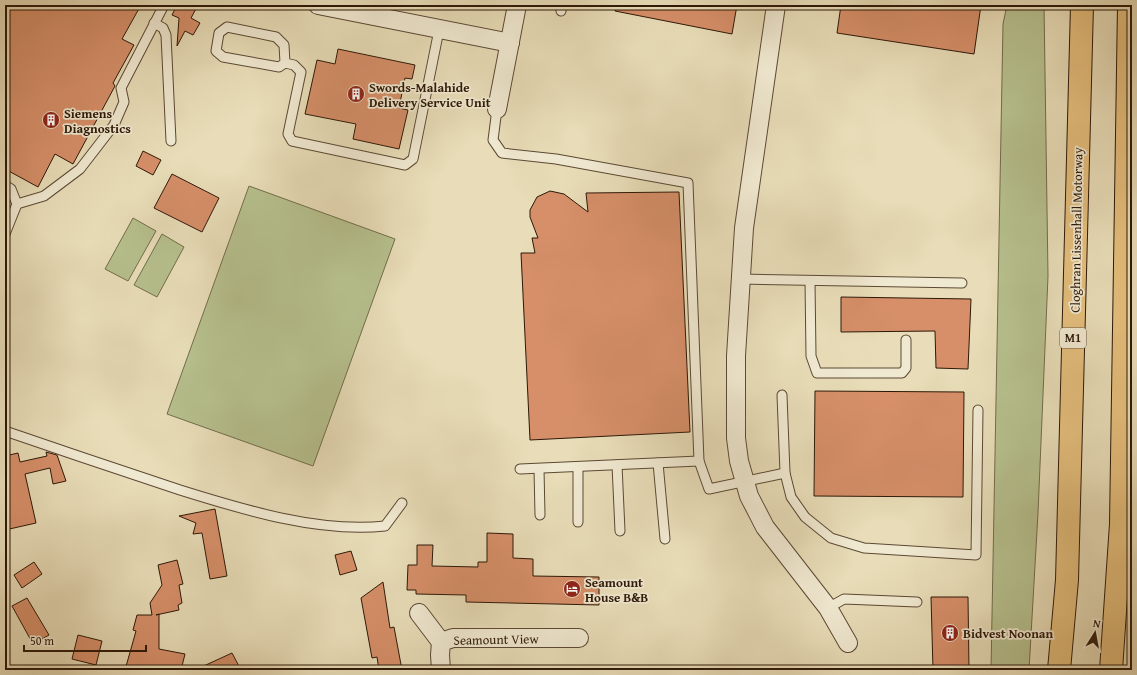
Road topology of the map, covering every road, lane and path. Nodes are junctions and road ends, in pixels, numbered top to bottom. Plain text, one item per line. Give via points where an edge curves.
1 (164, 5) edge
2 (318, 5) edge
3 (517, 5) edge
4 (776, 5) edge
5 (1082, 5) edge
6 (1129, 5) edge
7 (154, 23) junction
8 (439, 30) junction
9 (510, 43) junction
10 (285, 64) junction
11 (497, 109) joint
12 (171, 141) dead end
13 (5, 185) edge
14 (17, 204) junction
15 (5, 234) edge
16 (741, 279) junction
17 (810, 281) junction
18 (962, 283) dead end
19 (906, 340) dead end
20 (782, 395) dead end
21 (978, 410) dead end
22 (5, 431) edge
23 (699, 461) junction
24 (658, 463) junction
25 (618, 465) junction
26 (578, 466) junction
27 (520, 469) dead end
28 (539, 469) junction
29 (785, 473) junction
30 (744, 482) junction
31 (402, 503) dead end
32 (540, 515) dead end
33 (578, 522) dead end
34 (620, 531) dead end
35 (665, 539) dead end
36 (917, 602) dead end
37 (828, 608) junction
38 (419, 613) dead end
39 (579, 638) dead end
40 (441, 642) junction
41 (848, 643) dead end
42 (441, 670) edge
43 (1059, 670) edge
44 (1111, 670) edge

1 - 7 lane
2 - 8 street
3 - 9 street
4 - 16 street via 744,228
5 - 43 highway, Cloghran Lissenhall Motorway / M1 via 1067,572
6 - 44 highway via 1121,524
7 - 12 lane via 162,28 166,35
7 - 14 lane via 121,88 124,102 114,125 80,169 44,196
8 - 9 street
8 - 10 lane via 413,159 404,165 292,141 288,134 300,72 294,65
9 - 11 street
10 - 10 lane via 279,67 223,57 216,51 219,33 226,27 276,37 284,45
11 - 23 lane via 493,140 502,153 556,159 688,183
13 - 14 lane via 10,189
14 - 15 lane
16 - 17 lane
16 - 30 street via 736,356 736,438
17 - 18 lane
17 - 19 lane via 811,356 817,373 902,373 906,368
20 - 29 lane
21 - 29 lane via 976,555 864,548 831,538 805,516 791,497
22 - 31 lane via 242,510 308,522 362,528 385,526
23 - 24 lane
23 - 30 lane via 709,489
24 - 25 lane
24 - 35 lane
25 - 26 lane
25 - 34 lane
26 - 28 lane
26 - 33 lane
27 - 28 lane
28 - 32 lane
29 - 30 lane
30 - 37 street via 765,527
36 - 37 lane via 844,599
37 - 41 street
38 - 40 street
39 - 40 street, Seamount View via 453,638
40 - 42 street, Seamount View

